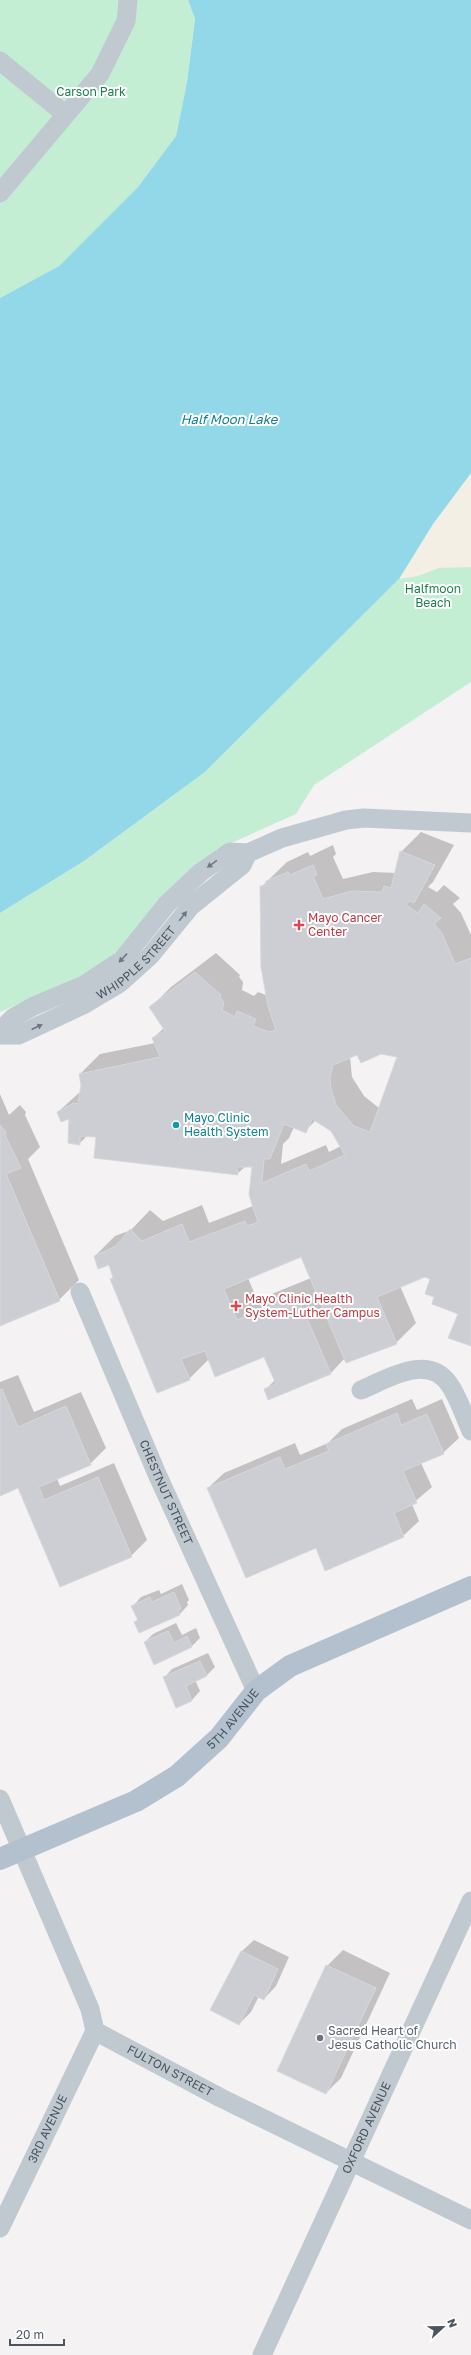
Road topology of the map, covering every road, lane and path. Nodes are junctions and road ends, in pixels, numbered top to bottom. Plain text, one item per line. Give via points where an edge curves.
1 (128, 0) edge
2 (0, 61) edge
3 (65, 114) junction
4 (0, 193) edge
5 (471, 823) edge
6 (248, 853) junction
7 (0, 1031) edge
8 (0, 1035) edge
9 (80, 1292) dead end
10 (361, 1390) dead end
11 (471, 1431) edge
12 (471, 1587) edge
13 (256, 1691) junction
14 (0, 1799) edge
15 (21, 1850) junction
16 (0, 1859) edge
17 (471, 1901) edge
18 (95, 2031) junction
19 (350, 2162) junction
20 (471, 2220) edge
21 (0, 2228) edge
22 (262, 2355) edge

1 - 3 street via 126,21 100,74
2 - 3 street
3 - 4 street
5 - 6 street, WHIPPLE STREET via 364,818 346,820 282,838
6 -> 7 street, WHIPPLE STREET via 230,852 184,887 166,904 122,960 84,985 14,1017
8 -> 6 street, WHIPPLE STREET via 19,1035 83,1005 120,983 150,956 191,906 242,865
9 - 13 street, CHESTNUT STREET via 157,1474
10 - 11 street via 412,1370 431,1369 448,1382
12 - 13 main road, 5TH AVENUE via 290,1666
13 - 15 main road, 5TH AVENUE via 219,1738 177,1776 136,1801
14 - 15 street
15 - 16 main road, 5TH AVENUE
15 - 18 street via 90,2009
17 - 19 street, OXFORD AVENUE
18 - 19 street, FULTON STREET via 221,2098
18 - 21 street, 3RD AVENUE
19 - 20 street, FULTON STREET
19 - 22 street, OXFORD AVENUE

